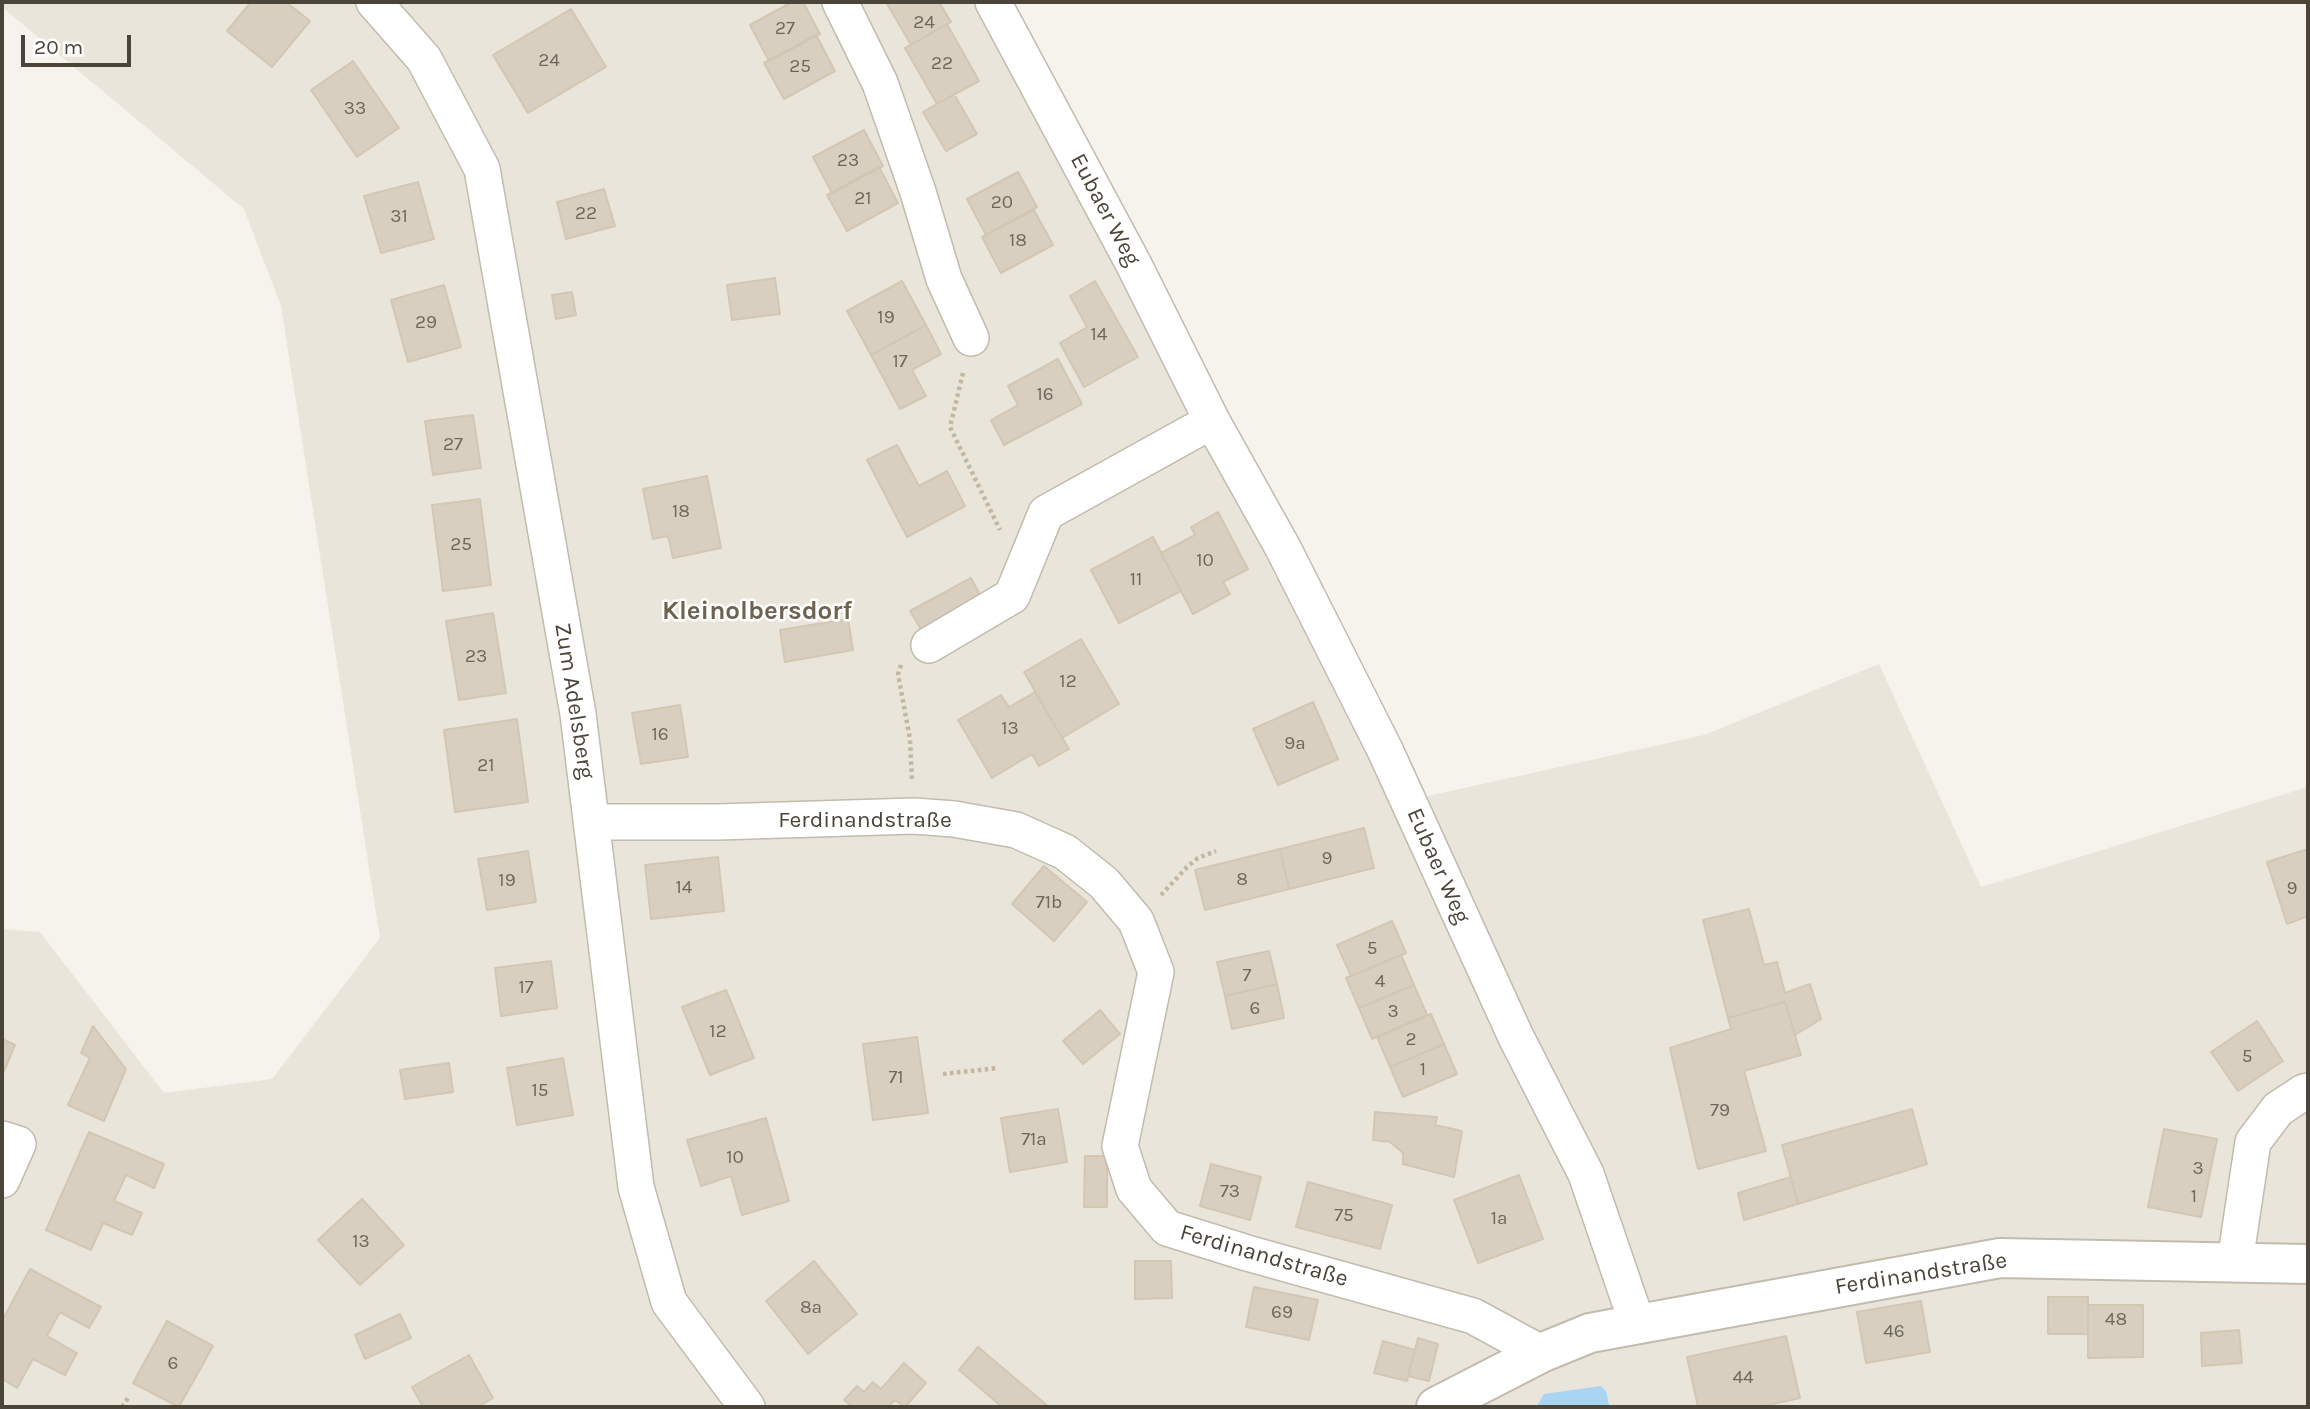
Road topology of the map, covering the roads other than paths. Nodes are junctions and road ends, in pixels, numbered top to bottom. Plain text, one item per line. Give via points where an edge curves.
1 (374, 2) edge
2 (840, 2) edge
3 (993, 2) edge
4 (971, 338) road end
5 (1212, 421) junction
6 (929, 645) dead end
7 (591, 822) junction
8 (2308, 1091) edge
9 (2, 1139) edge
10 (2, 1180) edge
11 (2235, 1262) junction
12 (2308, 1264) edge
13 (1637, 1323) junction
14 (1541, 1353) junction
15 (747, 1407) edge
16 (1436, 1407) edge

1 - 7 street, Zum Adelsberg via 424,59 482,169 578,713
2 - 4 street via 880,83 944,279
3 - 5 street, Eubaer Weg
5 - 6 street via 1046,513 1012,596
5 - 13 street, Eubaer Weg via 1283,548 1385,750 1516,1037 1586,1174
7 - 14 street, Ferdinandstraße via 914,816 1004,827 1065,852 1104,883 1136,921 1156,972 1120,1146 1133,1189 1167,1228 1473,1316
7 - 15 street, Zum Adelsberg via 636,1187 670,1302
8 - 11 street via 2278,1109 2253,1142
9 - 10 street via 18,1144
11 - 12 street, Ferdinandstraße
11 - 13 street, Ferdinandstraße via 2000,1258
13 - 14 street, Ferdinandstraße via 1590,1333
14 - 16 street, Ferdinandstraße

